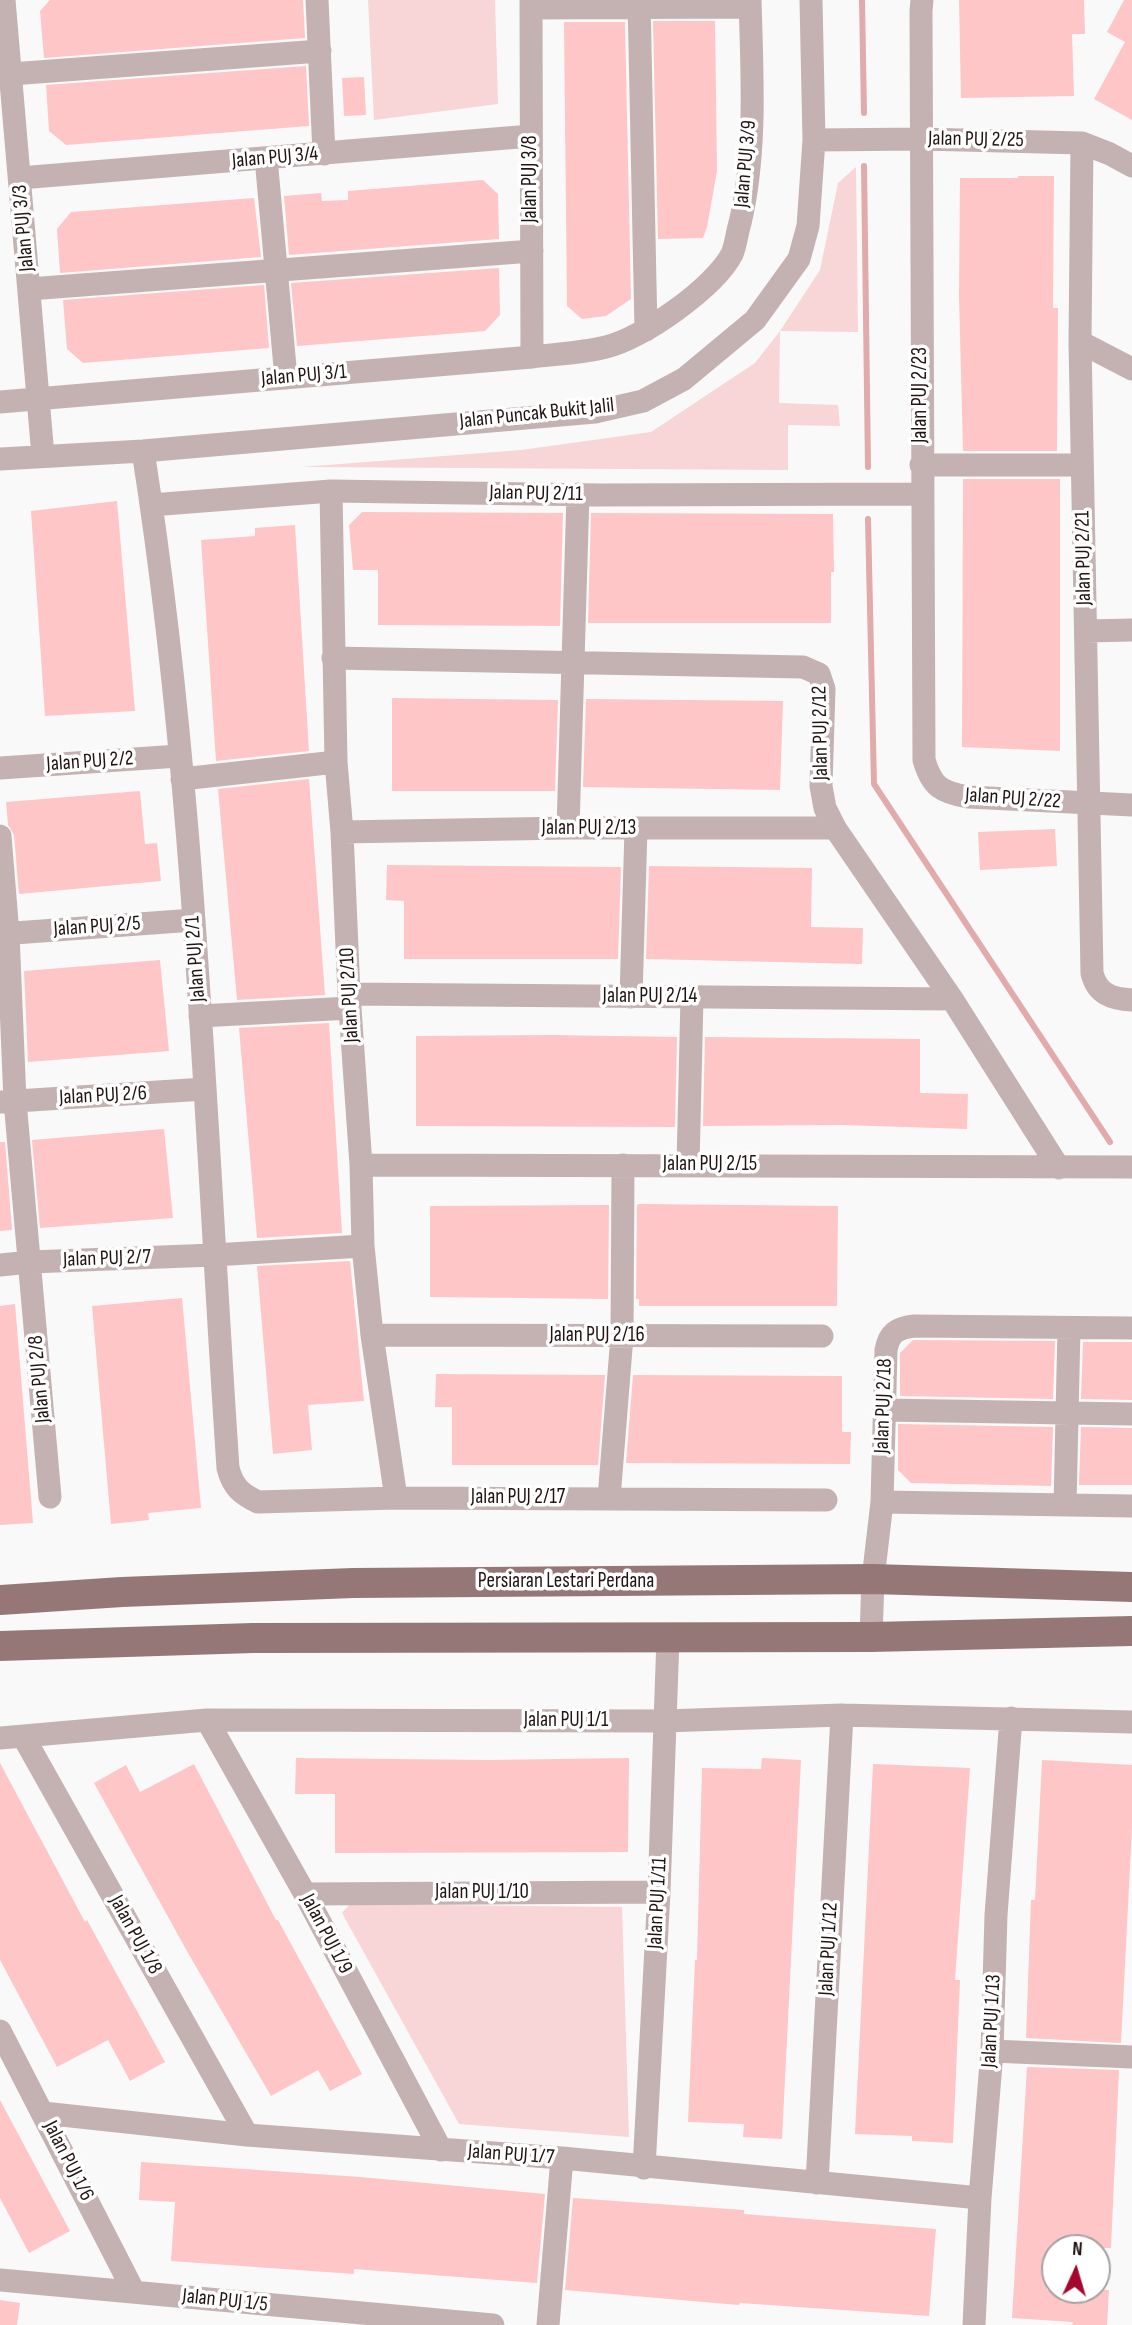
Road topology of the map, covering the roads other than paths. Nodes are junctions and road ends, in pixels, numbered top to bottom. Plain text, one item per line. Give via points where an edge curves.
1 (4, 0) edge
2 (317, 0) edge
3 (811, 0) edge
4 (922, 0) edge
5 (531, 4) edge
6 (639, 4) edge
7 (750, 4) edge
8 (320, 51) junction
9 (11, 74) junction
10 (531, 136) junction
11 (922, 139) junction
12 (814, 140) junction
13 (1082, 143) junction
14 (9, 152) edge
15 (324, 154) junction
16 (266, 158) junction
17 (1132, 166) edge
18 (20, 178) junction
19 (532, 251) junction
20 (276, 271) junction
21 (29, 289) junction
22 (646, 330) junction
23 (1080, 342) junction
24 (608, 347) joint
25 (532, 357) junction
26 (1132, 369) edge
27 (286, 378) junction
28 (38, 399) junction
29 (0, 402) edge
30 (143, 451) junction
31 (43, 456) junction
32 (0, 459) edge
33 (921, 464) junction
34 (1082, 465) junction
35 (331, 491) junction
36 (578, 494) junction
37 (922, 494) junction
38 (151, 505) junction
39 (1132, 630) edge
40 (1086, 631) junction
41 (333, 658) junction
42 (574, 662) junction
43 (179, 756) junction
44 (336, 762) junction
45 (0, 763) edge
46 (182, 779) junction
47 (938, 787) joint
48 (1090, 804) junction
49 (1132, 805) edge
50 (568, 828) junction
51 (835, 828) junction
52 (636, 829) junction
53 (342, 832) junction
54 (0, 836) edge
55 (194, 920) junction
56 (4, 934) edge
57 (631, 997) junction
58 (692, 998) junction
59 (952, 999) junction
60 (1132, 1000) edge
61 (350, 1001) junction
62 (200, 1016) junction
63 (205, 1090) junction
64 (7, 1102) edge
65 (361, 1165) junction
66 (623, 1165) junction
67 (688, 1165) junction
68 (1132, 1167) edge
69 (1059, 1168) junction
70 (363, 1246) junction
71 (214, 1255) junction
72 (30, 1262) junction
73 (0, 1265) edge
74 (1069, 1328) junction
75 (1132, 1328) edge
76 (372, 1335) junction
77 (622, 1336) junction
78 (822, 1336) dead end
79 (884, 1410) junction
80 (1067, 1413) junction
81 (1132, 1414) edge
82 (228, 1468) joint
83 (50, 1497) dead end
84 (396, 1498) junction
85 (609, 1498) junction
86 (826, 1500) dead end
87 (882, 1502) junction
88 (1065, 1505) junction
89 (1132, 1506) edge
90 (873, 1580) junction
91 (1132, 1587) edge
92 (0, 1600) edge
93 (1132, 1631) edge
94 (871, 1637) junction
95 (668, 1638) junction
96 (0, 1646) edge
97 (842, 1715) junction
98 (1011, 1718) junction
99 (207, 1720) junction
100 (664, 1721) junction
101 (1132, 1722) edge
102 (23, 1736) junction
103 (0, 1738) edge
104 (659, 1892) junction
105 (305, 1894) junction
106 (0, 2031) edge
107 (992, 2051) junction
108 (1132, 2057) edge
109 (43, 2113) junction
110 (247, 2135) junction
111 (441, 2150) junction
112 (562, 2158) junction
113 (644, 2168) junction
114 (817, 2183) junction
115 (980, 2199) junction
116 (0, 2280) edge
117 (134, 2292) junction
118 (493, 2325) edge
119 (548, 2325) edge
120 (974, 2325) edge

1 - 9 street, Jalan PUJ 3/3
2 - 8 street
3 - 12 street, Jalan Puncak Bukit Jalil
4 - 11 street, Jalan PUJ 2/23
5 - 6 street
5 - 10 street, Jalan PUJ 3/8
6 - 7 street
6 - 22 street
7 - 22 street, Jalan PUJ 3/9 via 748,187 732,254 709,282
8 - 9 street
8 - 15 street
9 - 14 street, Jalan PUJ 3/3
10 - 15 street, Jalan PUJ 3/4
10 - 19 street, Jalan PUJ 3/8
11 - 12 street, Jalan PUJ 2/25
11 - 13 street, Jalan PUJ 2/25
11 - 33 street, Jalan PUJ 2/23
12 - 30 street, Jalan Puncak Bukit Jalil via 808,226 799,259 755,320 684,379 643,401 595,412
13 - 17 street, Jalan PUJ 2/25
13 - 23 street, Jalan PUJ 2/21
14 - 18 street, Jalan PUJ 3/3
15 - 16 street, Jalan PUJ 3/4
16 - 18 street, Jalan PUJ 3/4
16 - 20 street
18 - 21 street, Jalan PUJ 3/3
19 - 20 street
19 - 25 street, Jalan PUJ 3/8
20 - 21 street
20 - 27 street
21 - 28 street, Jalan PUJ 3/3
22 - 24 street, Jalan PUJ 3/9
23 - 26 street
23 - 34 street, Jalan PUJ 2/21
24 - 25 street, Jalan PUJ 3/1
25 - 27 street, Jalan PUJ 3/1
27 - 28 street, Jalan PUJ 3/1
28 - 29 street, Jalan PUJ 3/1
28 - 31 street, Jalan PUJ 3/3
30 - 31 street, Jalan Puncak Bukit Jalil
30 - 38 street, Jalan PUJ 2/1
31 - 32 street, Jalan Puncak Bukit Jalil
33 - 34 street
33 - 37 street, Jalan PUJ 2/23
34 - 40 street, Jalan PUJ 2/21
35 - 36 street, Jalan PUJ 2/11
35 - 38 street, Jalan PUJ 2/11
35 - 41 street, Jalan PUJ 2/10
36 - 37 street, Jalan PUJ 2/11
36 - 42 street
37 - 47 street, Jalan PUJ 2/23 via 922,740 928,775
38 - 43 street, Jalan PUJ 2/1
39 - 40 street
40 - 48 street, Jalan PUJ 2/21
41 - 42 street, Jalan PUJ 2/12
41 - 44 street, Jalan PUJ 2/10
42 - 50 street
42 - 51 street, Jalan PUJ 2/12 via 812,669 824,689 821,786
43 - 45 street, Jalan PUJ 2/2
43 - 46 street, Jalan PUJ 2/1
44 - 46 street
44 - 53 street, Jalan PUJ 2/10
46 - 55 street, Jalan PUJ 2/1
47 - 48 street, Jalan PUJ 2/22 via 968,797
48 - 49 street, Jalan PUJ 2/22
48 - 60 street, Jalan PUJ 2/21 via 1093,973 1107,996
50 - 52 street, Jalan PUJ 2/13
50 - 53 street, Jalan PUJ 2/13
51 - 52 street, Jalan PUJ 2/13
51 - 59 street, Jalan PUJ 2/12
52 - 57 street
53 - 61 street, Jalan PUJ 2/10
54 - 56 street, Jalan PUJ 2/8
55 - 56 street, Jalan PUJ 2/5
55 - 62 street, Jalan PUJ 2/1
56 - 64 street, Jalan PUJ 2/8
57 - 58 street, Jalan PUJ 2/14
57 - 61 street, Jalan PUJ 2/14
58 - 59 street, Jalan PUJ 2/14
58 - 67 street
59 - 69 street, Jalan PUJ 2/12
61 - 62 street, Jalan PUJ 2/14
61 - 65 street, Jalan PUJ 2/10
62 - 63 street, Jalan PUJ 2/1
63 - 64 street, Jalan PUJ 2/6
63 - 71 street, Jalan PUJ 2/1
64 - 72 street, Jalan PUJ 2/8
65 - 66 street, Jalan PUJ 2/15
65 - 70 street, Jalan PUJ 2/10
66 - 67 street, Jalan PUJ 2/15
66 - 77 street
67 - 69 street, Jalan PUJ 2/15
68 - 69 street
70 - 71 street, Jalan PUJ 2/7
70 - 76 street, Jalan PUJ 2/10
71 - 72 street, Jalan PUJ 2/7
71 - 82 street, Jalan PUJ 2/1
72 - 73 street, Jalan PUJ 2/7
72 - 83 street, Jalan PUJ 2/8
74 - 75 street, Jalan PUJ 2/18
74 - 79 street, Jalan PUJ 2/18 via 903,1327 888,1339
74 - 80 street
76 - 77 street, Jalan PUJ 2/16
76 - 84 street, Jalan PUJ 2/10
77 - 78 street, Jalan PUJ 2/16
77 - 85 street
79 - 80 street
79 - 87 street, Jalan PUJ 2/18
80 - 81 street
80 - 88 street
82 - 84 street, Jalan PUJ 2/17 via 242,1495 258,1502
84 - 85 street, Jalan PUJ 2/17
85 - 86 street, Jalan PUJ 2/17
87 - 88 street
87 - 90 street, Jalan PUJ 2/18
88 - 89 street
90 - 91 main road, Persiaran Lestari Perdana
90 - 92 main road, Persiaran Lestari Perdana via 353,1583
90 - 94 street, Jalan PUJ 2/18
93 - 94 main road
94 - 95 main road
95 - 96 main road via 253,1638
95 - 100 street, Jalan PUJ 1/11
97 - 98 street, Jalan PUJ 1/1
97 - 100 street, Jalan PUJ 1/1
97 - 114 street, Jalan PUJ 1/12
98 - 101 street, Jalan PUJ 1/1
98 - 107 street, Jalan PUJ 1/13 via 996,1915
99 - 100 street, Jalan PUJ 1/1
99 - 102 street, Jalan PUJ 1/1
99 - 105 street, Jalan PUJ 1/9
100 - 104 street, Jalan PUJ 1/11
102 - 103 street, Jalan PUJ 1/1
102 - 110 street, Jalan PUJ 1/8
104 - 105 street, Jalan PUJ 1/10
104 - 113 street, Jalan PUJ 1/11
105 - 111 street, Jalan PUJ 1/9
106 - 109 street, Jalan PUJ 1/6
107 - 108 street
107 - 115 street, Jalan PUJ 1/13
109 - 110 street, Jalan PUJ 1/7
109 - 117 street, Jalan PUJ 1/6
110 - 111 street, Jalan PUJ 1/7
111 - 112 street, Jalan PUJ 1/7
112 - 113 street, Jalan PUJ 1/7
112 - 119 street
113 - 114 street, Jalan PUJ 1/7
114 - 115 street, Jalan PUJ 1/7
115 - 120 street, Jalan PUJ 1/13
116 - 117 street, Jalan PUJ 1/5
117 - 118 street, Jalan PUJ 1/5

